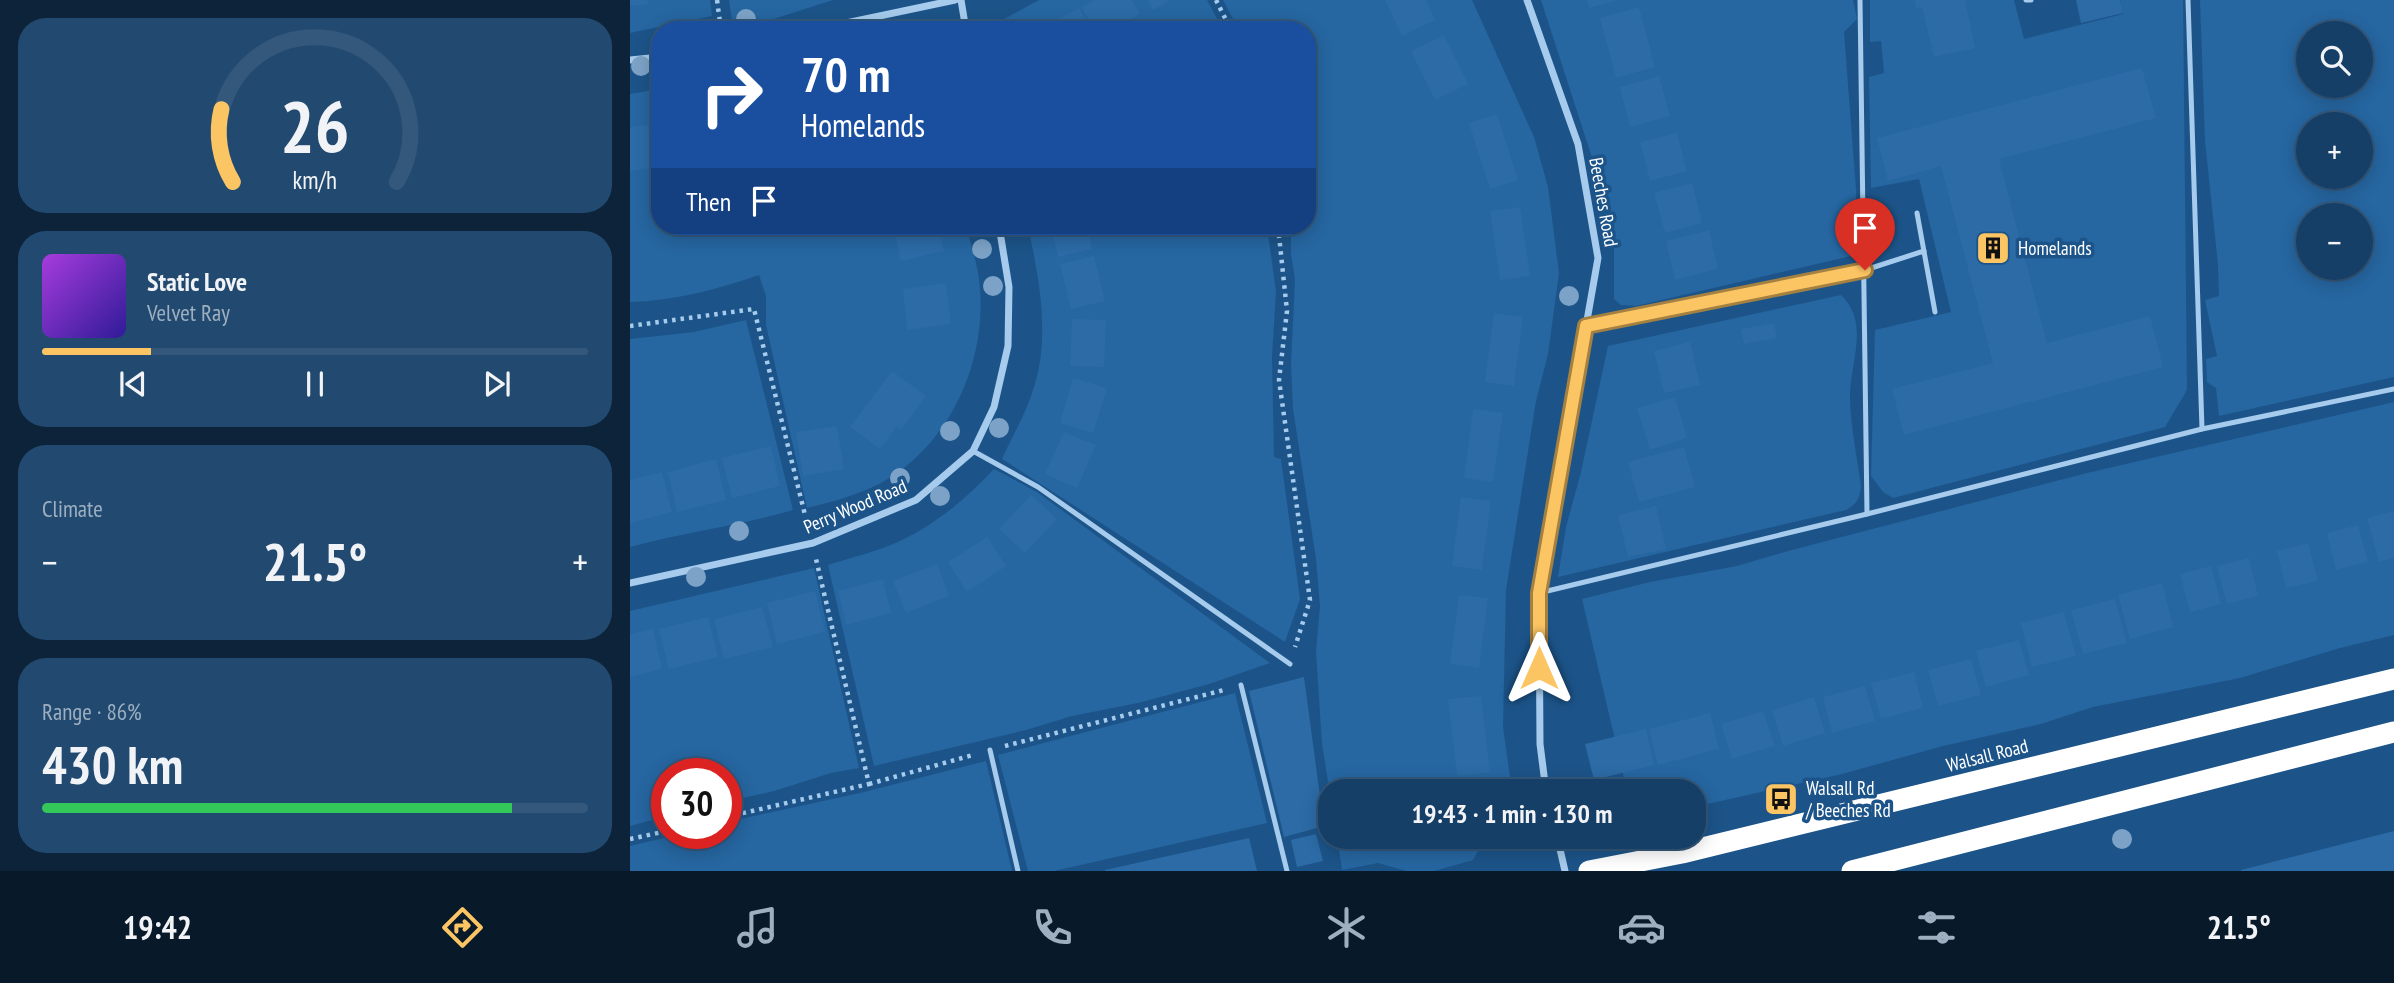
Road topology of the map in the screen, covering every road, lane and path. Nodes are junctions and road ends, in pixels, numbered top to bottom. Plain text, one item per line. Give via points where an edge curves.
1 (717, 0) edge
2 (955, 0) edge
3 (961, 0) edge
4 (1216, 0) edge
5 (1527, 0) edge
6 (1860, 0) edge
7 (2188, 0) edge
8 (720, 21) edge
9 (856, 21) edge
10 (964, 21) edge
11 (1226, 21) edge
12 (651, 58) edge
13 (630, 61) edge
14 (1917, 214) dead end
15 (1000, 235) edge
16 (1924, 251) junction
17 (1865, 270) junction
18 (1935, 312) dead end
19 (630, 326) edge
20 (1586, 326) junction
21 (2394, 388) edge
22 (2202, 429) junction
23 (973, 450) junction
24 (1867, 514) junction
25 (813, 543) junction
26 (630, 583) edge
27 (1539, 593) junction
28 (1290, 664) dead end
29 (2394, 679) edge
30 (1241, 685) dead end
31 (2394, 732) edge
32 (990, 750) dead end
33 (1544, 779) edge
34 (742, 813) edge
35 (651, 834) edge
36 (630, 839) edge
37 (1560, 849) edge
38 (1018, 871) edge
39 (1286, 871) edge
40 (1565, 871) edge
41 (1589, 871) edge
42 (1852, 871) edge

1 - 8 path
2 - 9 street
3 - 10 street
4 - 11 path
5 - 20 street, Beeches Road via 1578,144 1598,258
6 - 17 lane
7 - 22 lane
12 - 13 street
14 - 16 lane
15 - 23 street, Perry Wood Road via 1009,287 1008,346 994,407
16 - 17 lane
16 - 18 lane
17 - 20 street
17 - 24 lane
19 - 25 path via 754,309
20 - 27 street, Beeches Road
21 - 22 lane
22 - 24 lane
23 - 25 street, Perry Wood Road via 916,500
23 - 28 lane via 1038,487
24 - 27 lane
25 - 26 street, Perry Wood Road
25 - 34 path via 869,784
27 - 33 street, Beeches Road
29 - 41 highway, Walsall Road via 1682,853
30 - 39 lane
31 - 42 highway
32 - 38 lane
35 - 36 path
37 - 40 street

